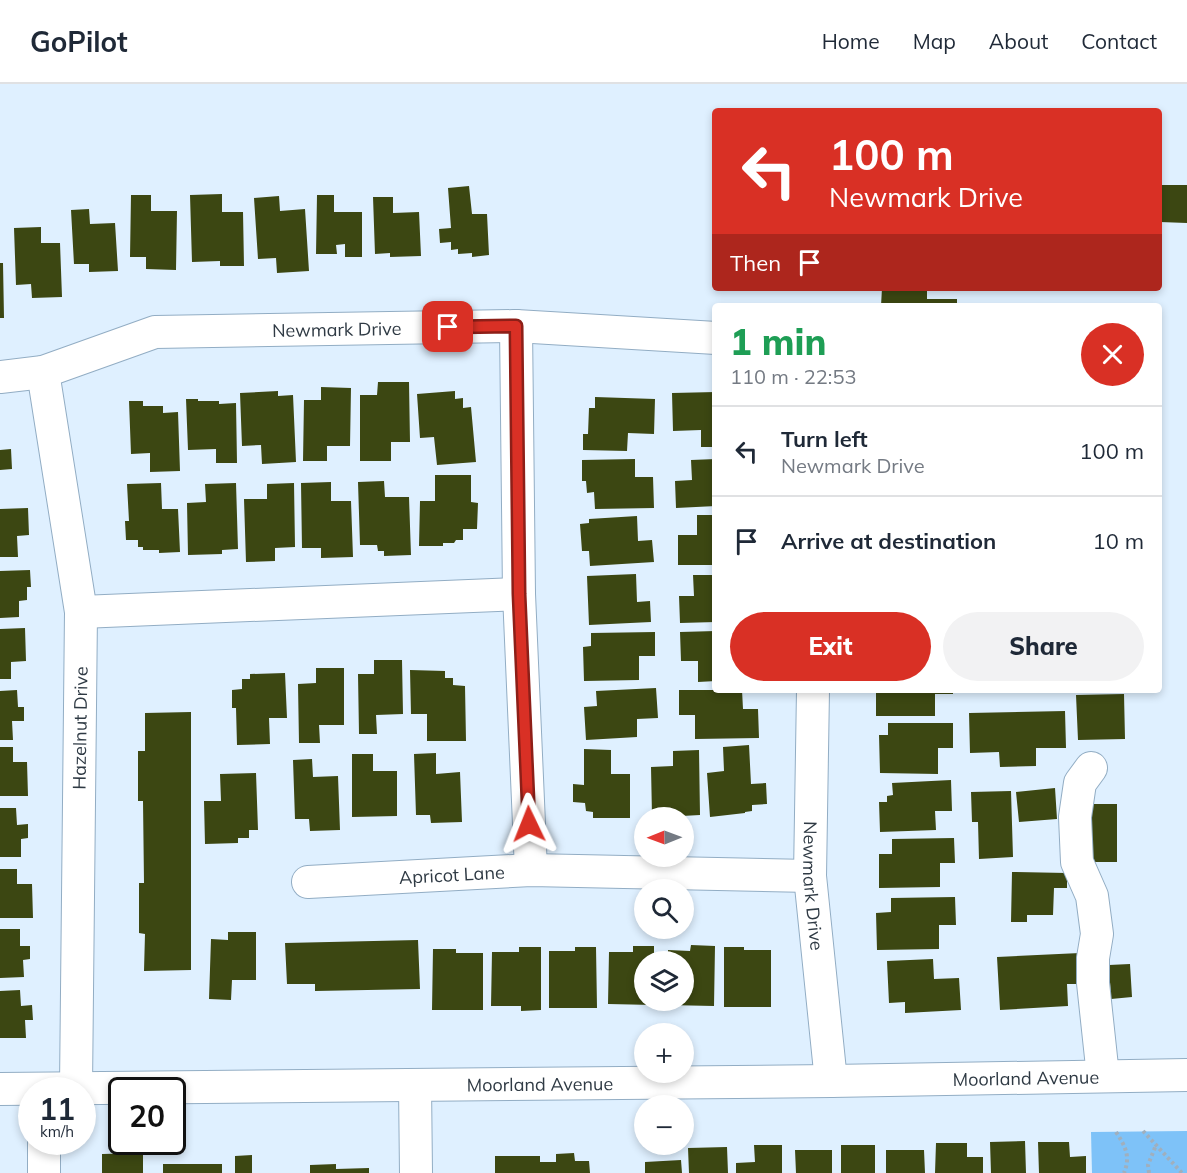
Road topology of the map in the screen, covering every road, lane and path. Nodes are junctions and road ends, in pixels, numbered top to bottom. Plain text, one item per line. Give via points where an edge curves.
1 (516, 326) junction
2 (712, 338) edge
3 (43, 372) junction
4 (0, 376) edge
5 (519, 594) junction
6 (81, 612) junction
7 (813, 693) edge
8 (1091, 768) dead end
9 (531, 870) junction
10 (810, 876) junction
11 (308, 882) dead end
12 (1187, 1075) edge
13 (1103, 1076) junction
14 (76, 1077) edge
15 (831, 1081) junction
16 (415, 1085) junction
17 (96, 1087) edge
18 (0, 1089) edge
19 (18, 1089) edge
20 (1143, 1131) dead end
21 (1116, 1132) dead end
22 (1156, 1145) junction
23 (44, 1155) edge
24 (44, 1173) edge
25 (416, 1173) edge
26 (1124, 1173) edge
27 (1149, 1173) edge
28 (1182, 1173) edge

1 - 2 street, Newmark Drive
1 - 3 street, Newmark Drive via 155,332
1 - 5 street
3 - 4 street, Newmark Drive
3 - 6 street, Hazelnut Drive
5 - 6 street
5 - 9 street
6 - 14 street, Hazelnut Drive
7 - 10 street, Newmark Drive
8 - 13 street via 1080,783 1076,851 1092,896 1097,934 1093,983
9 - 10 street, Apricot Lane
9 - 11 street, Apricot Lane
10 - 15 street, Newmark Drive
12 - 13 street, Moorland Avenue
13 - 15 street, Moorland Avenue
15 - 16 street, Moorland Avenue
16 - 17 street, Moorland Avenue
16 - 25 street
18 - 19 street, Moorland Avenue
20 - 22 path
21 - 26 path via 1128,1154
22 - 27 path
22 - 28 path
23 - 24 street

